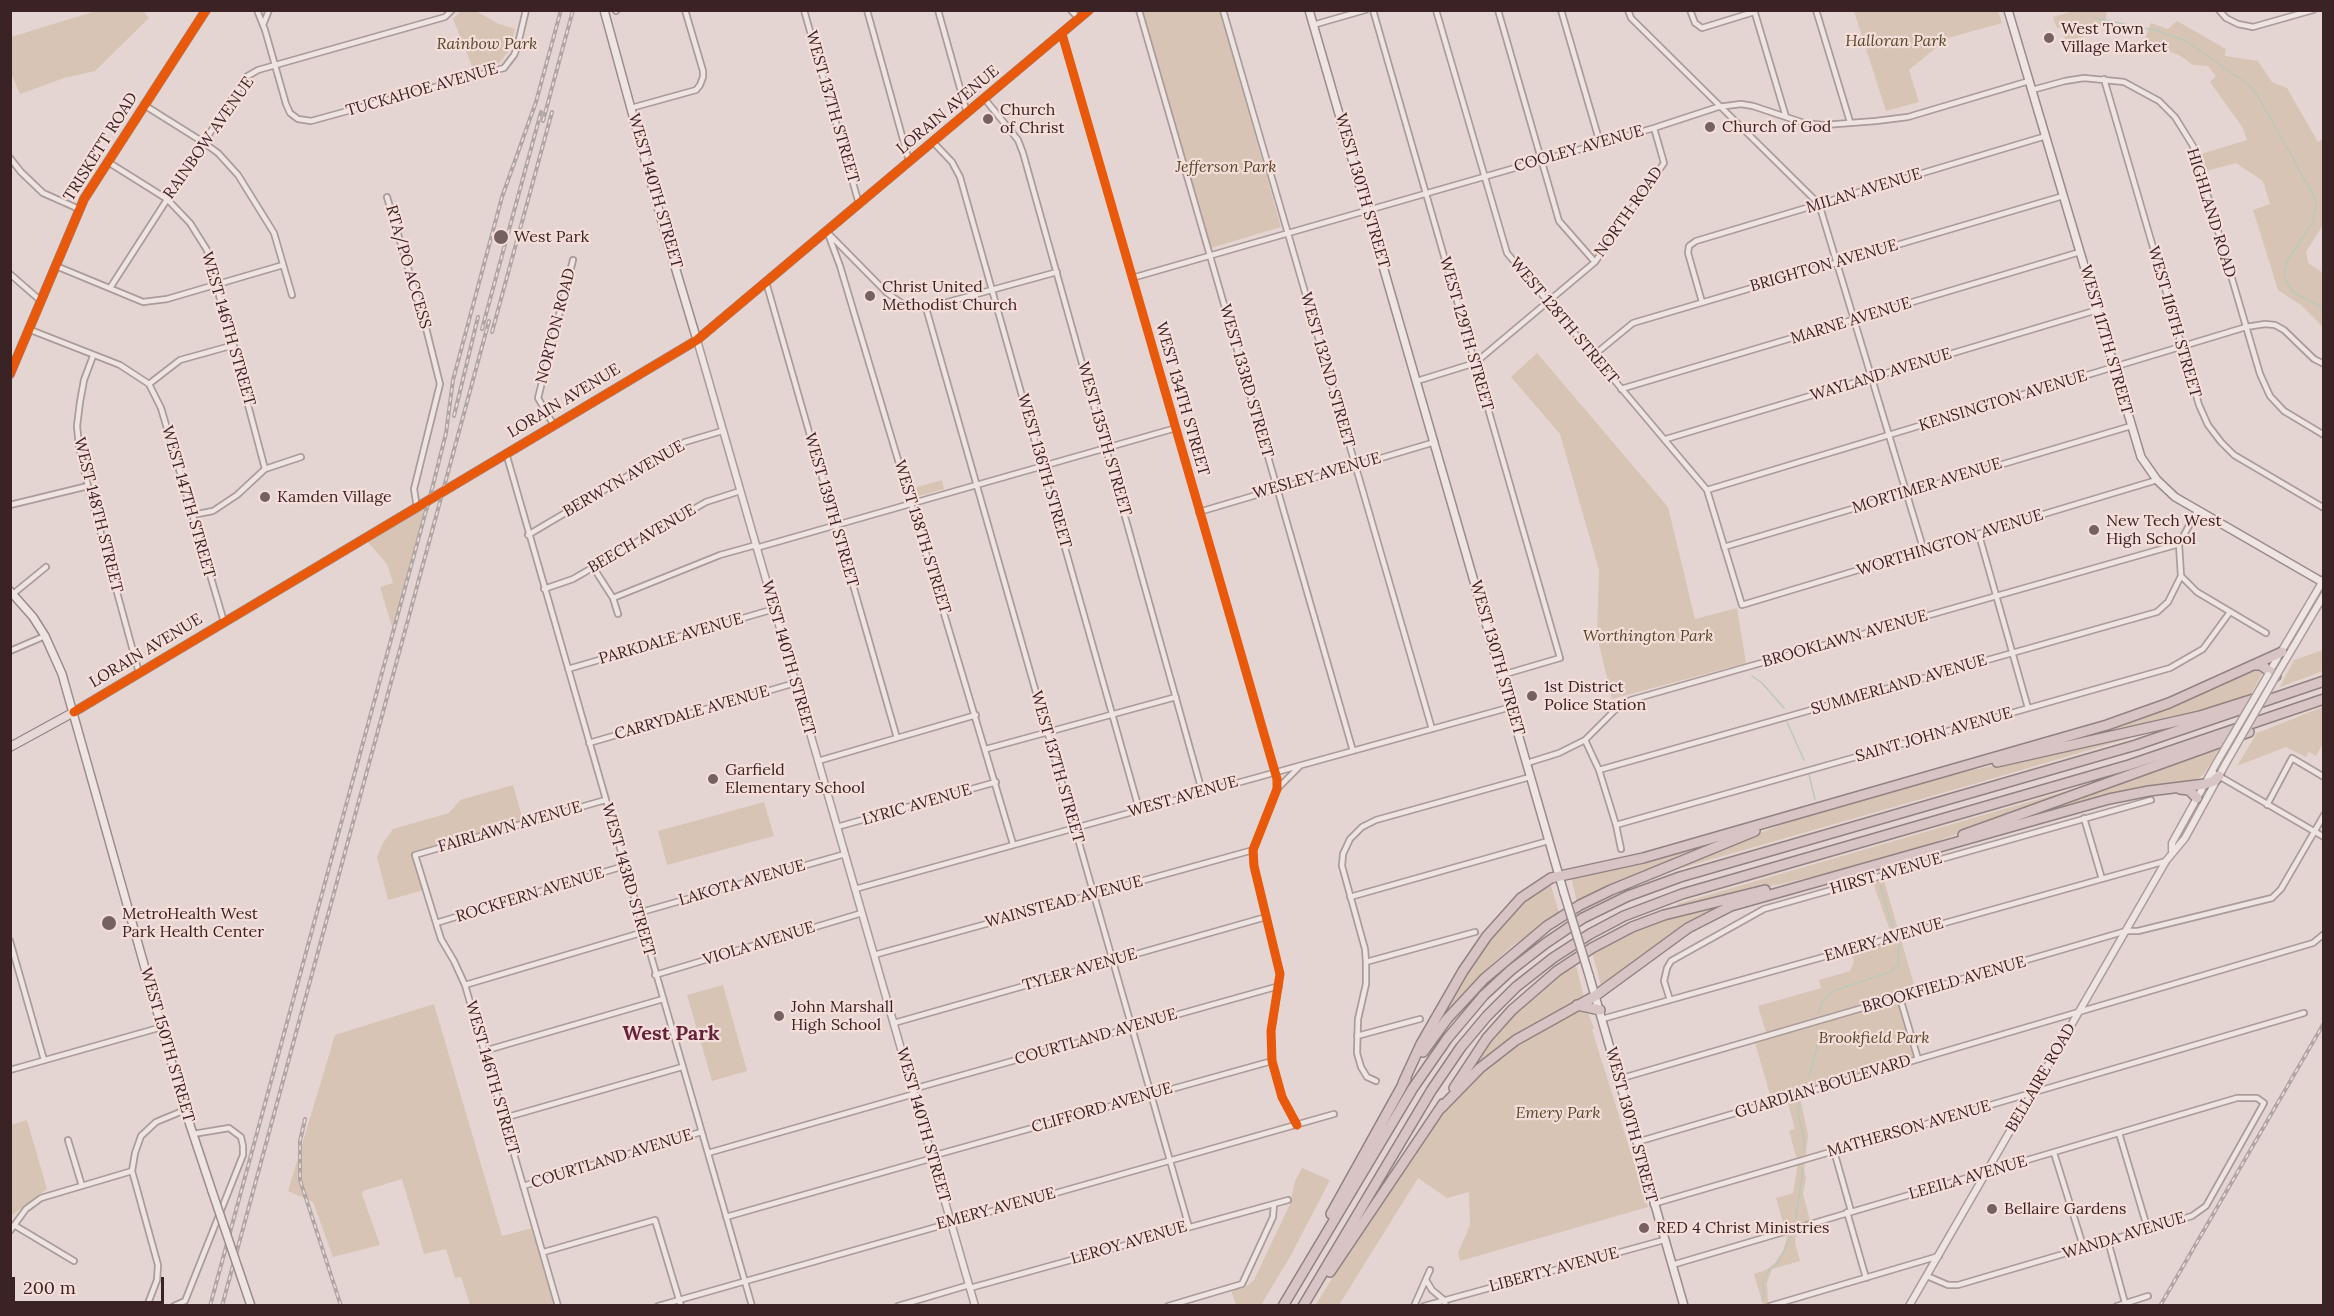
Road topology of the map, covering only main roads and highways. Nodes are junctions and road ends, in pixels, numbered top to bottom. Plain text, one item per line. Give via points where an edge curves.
1 (207, 10) edge
2 (604, 10) edge
3 (1089, 10) edge
4 (1309, 10) edge
5 (2008, 10) edge
6 (697, 340) junction
7 (13, 358) edge
8 (10, 374) edge
9 (2323, 581) edge
10 (12, 593) edge
11 (2282, 651) road end
12 (2254, 665) junction
13 (2273, 673) road end
14 (2324, 680) edge
15 (2324, 699) edge
16 (74, 712) junction
17 (10, 747) edge
18 (1939, 774) junction
19 (2216, 774) road end
20 (2169, 788) junction
21 (2197, 798) road end
22 (1790, 817) junction
23 (1916, 853) junction
24 (1859, 869) junction
25 (1559, 875) junction
26 (1595, 996) junction
27 (1577, 1005) junction
28 (1601, 1015) junction
29 (1403, 1083) junction
30 (1441, 1108) junction
31 (1285, 1302) edge
32 (251, 1305) edge
33 (1304, 1305) edge
34 (1684, 1305) edge

1 - 7 main road, TRISKETT ROAD via 79,210
2 - 6 main road, WEST 140TH STREET
3 - 6 main road, LORAIN AVENUE
4 - 25 main road, WEST 130TH STREET
5 - 9 main road, WEST 117TH STREET via 2141,457 2175,497
6 - 16 main road, LORAIN AVENUE
7 - 8 main road, TRISKETT ROAD
10 - 16 main road, WEST 150TH STREET via 45,636
11 - 12 highway
12 - 13 highway
12 - 18 highway via 2136,715
14 - 18 highway via 2179,722
14 - 31 highway via 2136,745 1680,877 1583,918 1511,970 1447,1039 1413,1088
15 - 23 highway via 2215,745
15 - 33 highway via 2129,765 1703,887 1590,934 1516,987 1461,1047
16 - 17 main road, LORAIN AVENUE
16 - 32 main road, WEST 150TH STREET, bridge via 185,1110
18 - 22 highway
19 - 20 highway via 2214,781 2205,784
20 - 21 highway via 2187,789
20 - 23 highway via 2134,793
22 - 25 highway via 1643,858
22 - 29 highway via 1628,882 1548,926 1505,959 1466,998 1431,1040
23 - 24 highway
24 - 26 highway via 1717,913 1688,928
24 - 30 highway via 1680,910 1632,927 1598,945 1545,981 1505,1017
25 - 26 main road, WEST 130TH STREET, bridge
25 - 29 highway via 1526,894 1487,936 1432,1025
26 - 27 highway
26 - 28 main road, WEST 130TH STREET
27 - 28 highway
27 - 30 highway via 1503,1049
28 - 34 main road, WEST 130TH STREET
29 - 31 highway
30 - 33 highway

